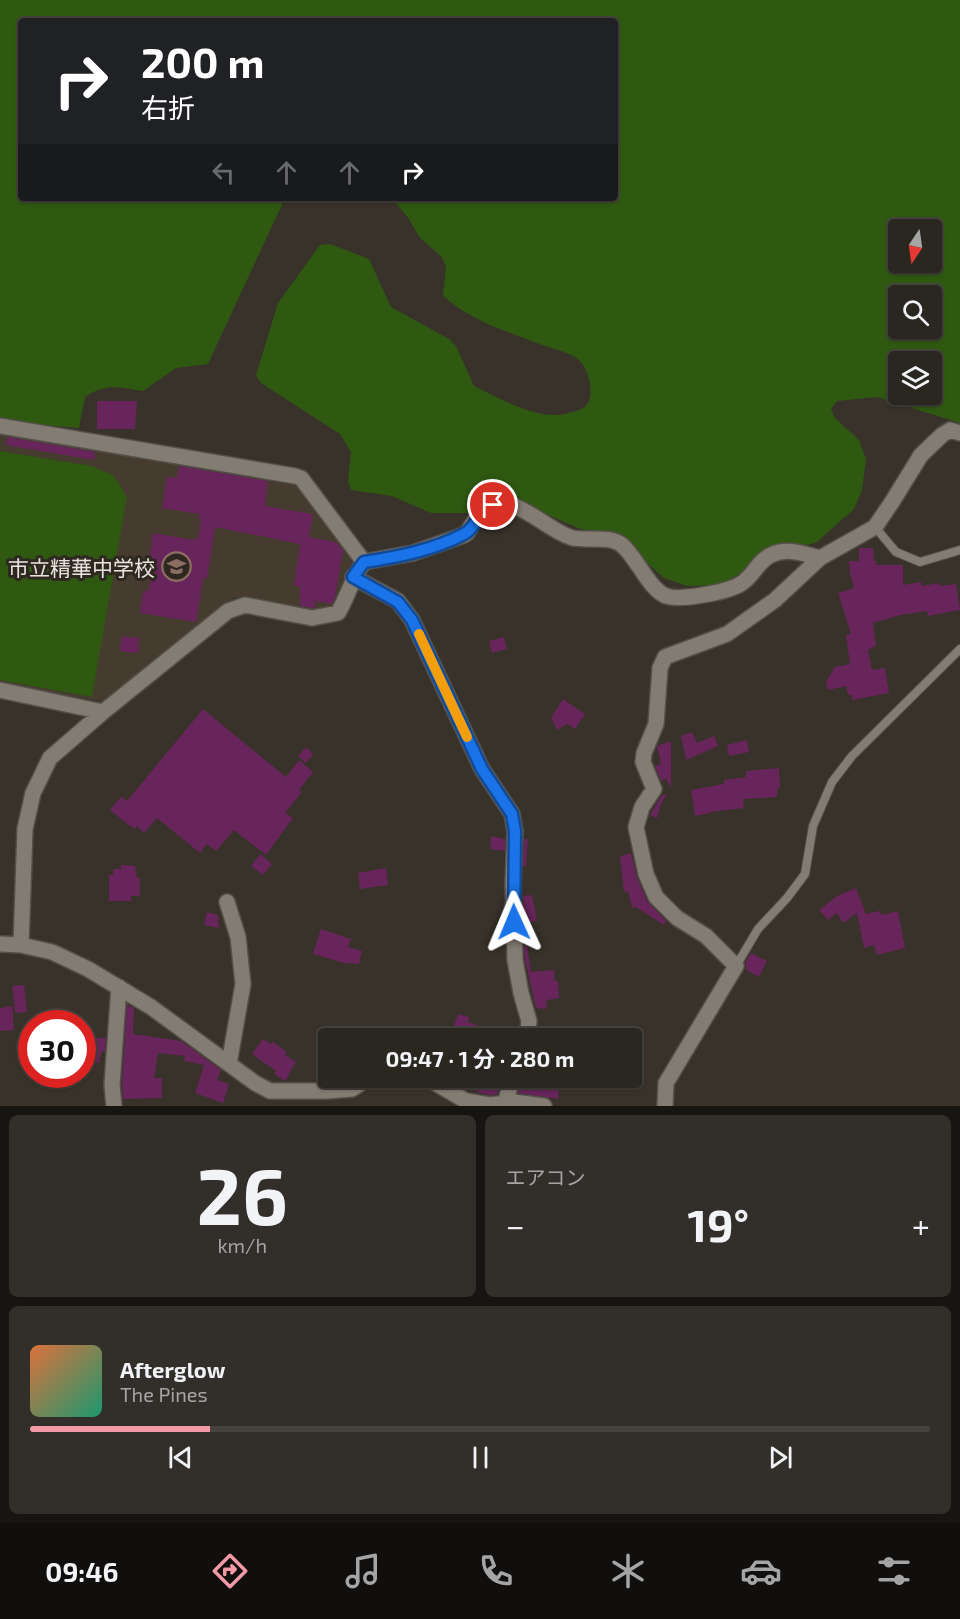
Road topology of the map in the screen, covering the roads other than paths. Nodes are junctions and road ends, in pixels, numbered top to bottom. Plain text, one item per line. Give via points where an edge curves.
1 (0, 426) edge
2 (960, 433) edge
3 (874, 527) junction
4 (960, 550) edge
5 (820, 558) junction
6 (364, 562) junction
7 (353, 577) junction
8 (960, 649) edge
9 (0, 690) edge
10 (103, 712) junction
11 (227, 902) dead end
12 (0, 944) edge
13 (21, 945) junction
14 (736, 966) junction
15 (119, 987) junction
16 (529, 1028) edge
17 (229, 1064) junction
18 (354, 1088) edge
19 (444, 1088) edge
20 (506, 1088) edge
21 (494, 1105) edge
22 (114, 1106) edge
23 (544, 1106) edge
24 (665, 1106) edge

1 - 6 street via 301,478
2 - 3 street via 950,430 921,455
3 - 4 lane via 896,552 920,562
3 - 5 street
5 - 6 street via 792,551 772,554 741,584 676,598 657,590 620,543 572,538 514,505 502,503 483,510 467,533 413,553
5 - 14 street via 775,600 727,634 665,657 660,668 656,724 643,762 654,789 642,807 636,827 646,874 656,897 677,918 706,936
6 - 7 street
7 - 10 street via 338,613 312,618 245,605 228,611
7 - 16 street via 398,602 412,620 482,769 512,814 515,960
8 - 14 lane via 852,756 832,782 813,826 805,874 758,929
9 - 10 street
10 - 13 street via 50,758 33,793 26,829
11 - 17 street via 238,937 243,984
12 - 13 street
13 - 15 street via 52,952
14 - 24 street via 666,1083
15 - 17 street
15 - 22 street
17 - 18 street via 270,1091
19 - 21 street via 466,1101
20 - 21 street
21 - 23 street

